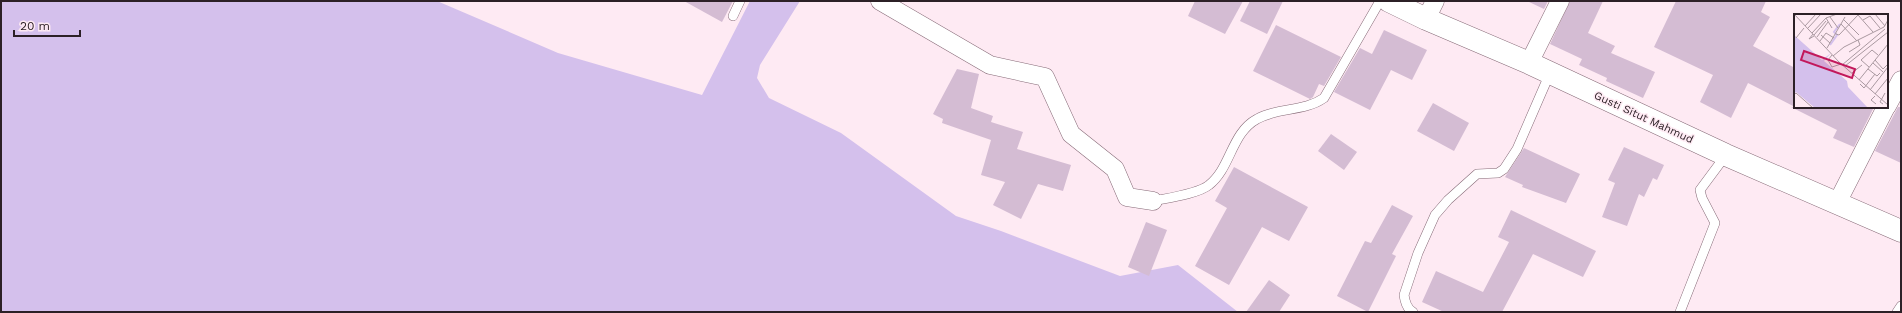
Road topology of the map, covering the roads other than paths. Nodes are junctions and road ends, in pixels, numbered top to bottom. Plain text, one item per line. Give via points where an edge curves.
1 (740, 1) edge
2 (880, 1) edge
3 (1380, 1) edge
4 (1389, 1) edge
5 (1560, 1) edge
6 (1431, 10) edge
7 (733, 16) dead end
8 (1530, 63) junction
9 (1550, 73) junction
10 (1901, 80) edge
11 (1888, 104) edge
12 (1886, 108) edge
13 (1726, 155) junction
14 (1153, 201) joint
15 (1838, 203) junction
16 (1901, 231) edge
17 (1901, 306) edge
18 (1413, 312) edge
19 (1680, 312) edge
20 (1898, 312) edge

1 - 7 lane
2 - 14 street via 990,65 1045,76 1071,134 1115,169 1127,196
3 - 14 lane via 1324,98 1307,107 1258,118 1247,125 1231,149 1223,168 1209,185 1180,196
4 - 6 highway, Gusti Situt Mahmud
5 - 8 street
6 - 8 highway, Gusti Situt Mahmud
8 - 9 highway, Gusti Situt Mahmud
9 - 13 highway, Gusti Situt Mahmud
9 - 18 lane via 1517,149 1504,169 1498,173 1477,174 1435,215 1418,253 1404,296 1410,311
10 - 11 street
12 - 15 street
13 - 15 highway, Gusti Situt Mahmud
13 - 19 lane via 1700,190 1715,223
15 - 16 highway, Gusti Situt Mahmud
17 - 20 lane

